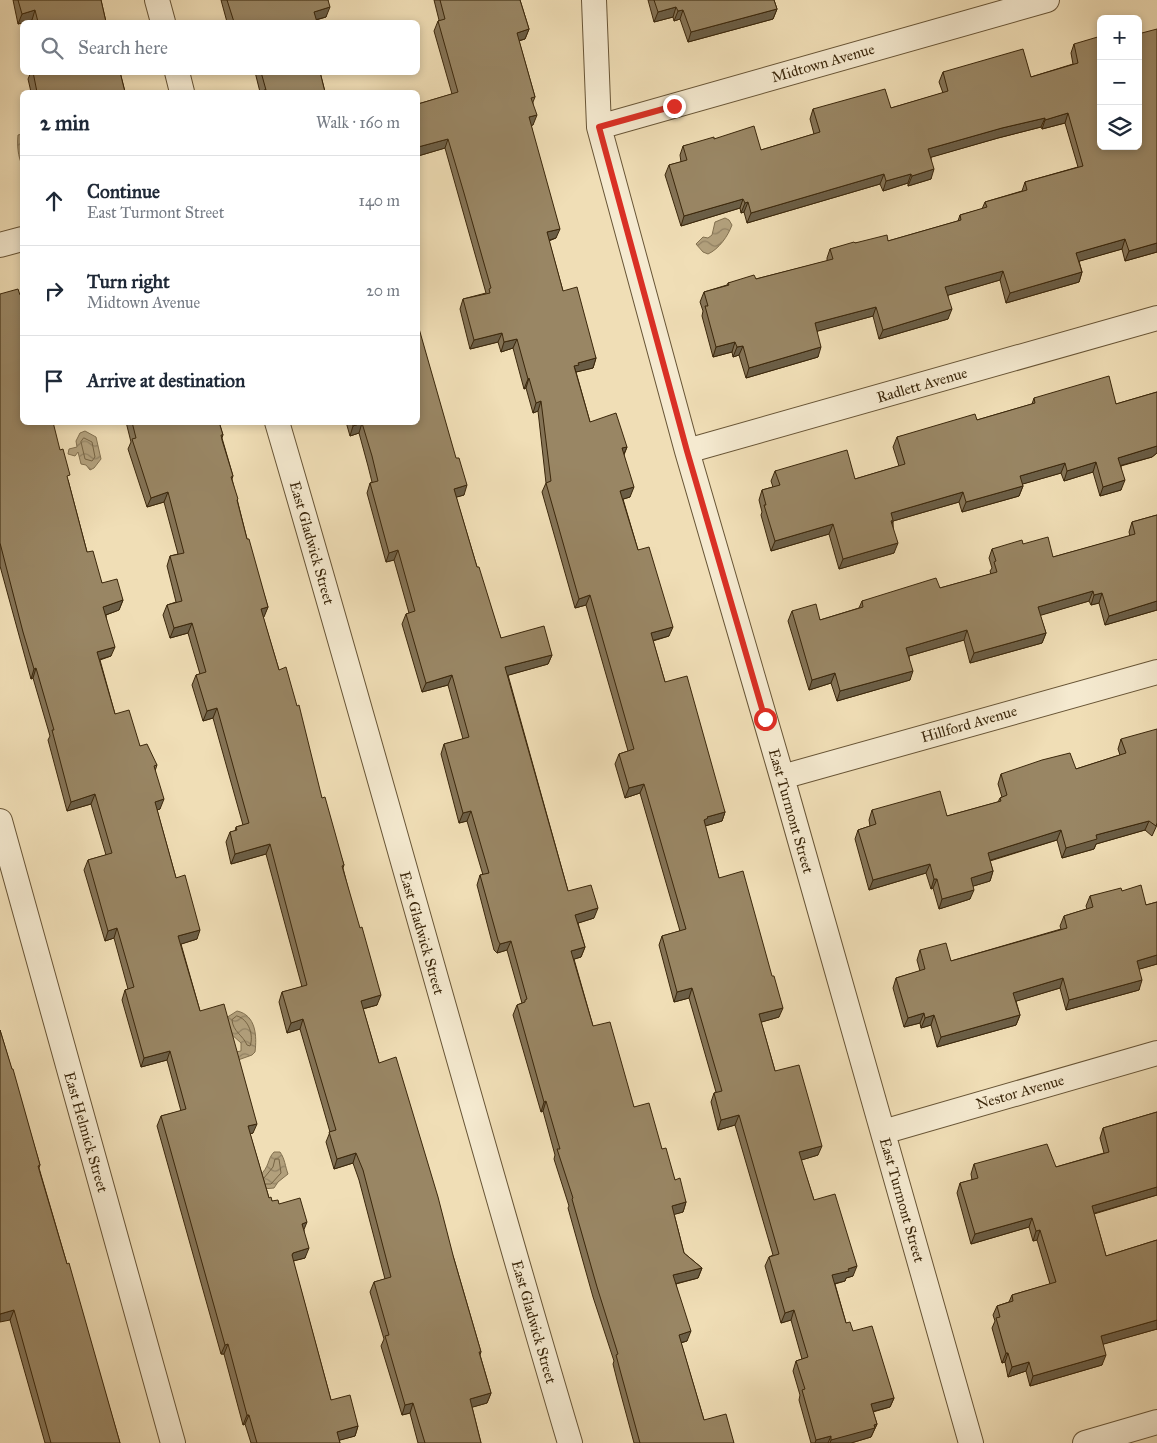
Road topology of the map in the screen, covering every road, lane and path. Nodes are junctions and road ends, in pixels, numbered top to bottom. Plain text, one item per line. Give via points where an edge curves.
1 (157, 0) edge
2 (594, 0) edge
3 (1047, 0) edge
4 (162, 20) edge
5 (177, 75) edge
6 (181, 90) edge
7 (599, 127) junction
8 (20, 240) edge
9 (0, 245) edge
10 (1157, 318) edge
11 (278, 425) edge
12 (687, 451) junction
13 (1157, 672) edge
14 (782, 777) junction
15 (0, 821) edge
16 (1157, 1053) edge
17 (883, 1132) junction
18 (1157, 1422) edge
19 (173, 1443) edge
20 (570, 1443) edge
21 (971, 1443) edge
22 (1085, 1443) edge

1 - 4 street
2 - 7 street, East Turmont Street
3 - 7 street, Midtown Avenue
5 - 6 street
7 - 12 street, East Turmont Street
8 - 9 street
10 - 12 street, Radlett Avenue
11 - 20 street, East Gladwick Street
12 - 14 street, East Turmont Street
13 - 14 street, Hillford Avenue
14 - 17 street, East Turmont Street
15 - 19 street, East Helmick Street
16 - 17 street, Nestor Avenue
17 - 21 street, East Turmont Street
18 - 22 street

